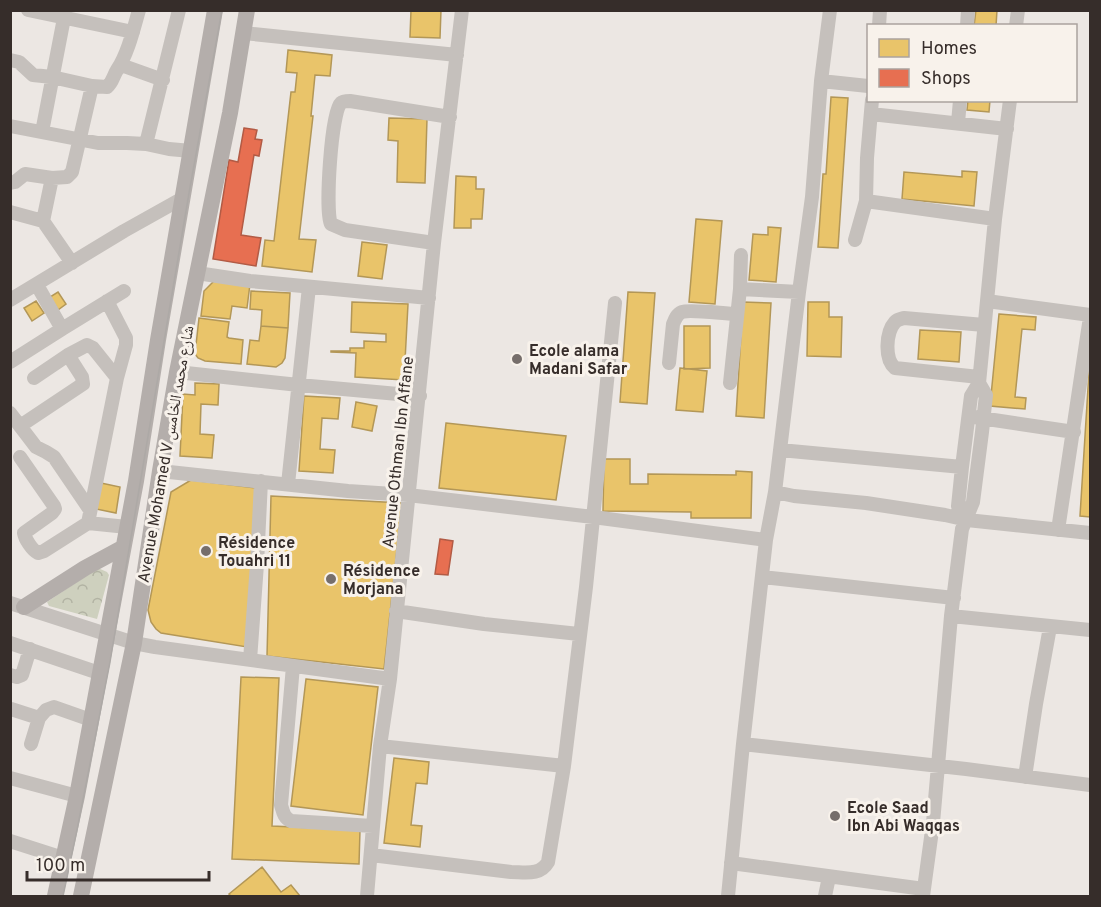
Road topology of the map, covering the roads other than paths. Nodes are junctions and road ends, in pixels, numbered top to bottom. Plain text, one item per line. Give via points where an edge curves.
1 (28, 10) edge
2 (139, 10) edge
3 (179, 10) edge
4 (215, 10) edge
5 (247, 10) edge
6 (462, 10) edge
7 (830, 10) edge
8 (64, 18) junction
9 (133, 32) junction
10 (243, 33) junction
11 (457, 55) junction
12 (10, 60) edge
13 (121, 65) junction
14 (52, 77) junction
15 (163, 80) junction
16 (821, 81) junction
17 (92, 86) junction
18 (867, 86) edge
19 (960, 102) edge
20 (1010, 102) edge
21 (871, 107) edge
22 (450, 117) junction
23 (958, 123) junction
24 (10, 126) edge
25 (1007, 129) junction
26 (42, 132) junction
27 (78, 139) junction
28 (146, 144) junction
29 (191, 151) junction
30 (52, 178) junction
31 (10, 183) edge
32 (183, 198) junction
33 (866, 201) junction
34 (10, 212) edge
35 (995, 219) junction
36 (43, 221) junction
37 (855, 240) dead end
38 (434, 243) junction
39 (741, 255) dead end
40 (72, 263) junction
41 (196, 273) junction
42 (37, 285) junction
43 (309, 287) junction
44 (740, 289) junction
45 (124, 291) dead end
46 (799, 292) junction
47 (429, 298) junction
48 (10, 300) edge
49 (987, 301) junction
50 (107, 302) junction
51 (615, 303) dead end
52 (737, 314) junction
53 (1090, 316) edge
54 (984, 325) junction
55 (62, 329) junction
56 (68, 355) junction
57 (10, 362) edge
58 (669, 363) dead end
59 (177, 372) junction
60 (34, 378) dead end
61 (117, 378) junction
62 (979, 380) junction
63 (730, 383) dead end
64 (299, 385) junction
65 (420, 396) junction
66 (10, 413) edge
67 (976, 417) junction
68 (20, 426) junction
69 (1074, 432) junction
70 (36, 447) junction
71 (780, 450) junction
72 (15, 460) edge
73 (962, 467) junction
74 (160, 471) junction
75 (261, 481) junction
76 (288, 484) junction
77 (775, 492) junction
78 (408, 495) junction
79 (89, 517) junction
80 (592, 517) junction
81 (963, 521) junction
82 (127, 527) junction
83 (1058, 530) junction
84 (1090, 533) edge
85 (766, 540) junction
86 (122, 548) junction
87 (762, 577) junction
88 (954, 598) junction
89 (17, 605) edge
90 (396, 611) junction
91 (951, 616) junction
92 (1050, 627) junction
93 (1090, 630) edge
94 (107, 634) junction
95 (579, 634) junction
96 (10, 643) edge
97 (134, 643) junction
98 (30, 649) junction
99 (250, 660) junction
100 (293, 666) junction
101 (99, 673) junction
102 (10, 675) edge
103 (390, 679) junction
104 (11, 709) edge
105 (39, 718) junction
106 (90, 720) junction
107 (31, 744) dead end
108 (743, 744) junction
109 (380, 746) junction
110 (564, 766) junction
111 (938, 767) junction
112 (1025, 777) junction
113 (10, 778) edge
114 (1090, 785) edge
115 (76, 796) junction
116 (374, 826) junction
117 (10, 841) edge
118 (371, 855) junction
119 (63, 858) junction
120 (731, 863) junction
121 (86, 867) junction
122 (829, 877) junction
123 (923, 893) edge
124 (54, 897) edge
125 (81, 897) edge
126 (93, 897) edge
127 (367, 897) edge
128 (728, 897) edge
129 (825, 897) edge

1 - 8 street
2 - 9 street
3 - 15 street
4 - 29 main road, Avenue Mohamed V شارع محمد الخامس
5 - 10 main road, Avenue Mohamed V شارع محمد الخامس
6 - 11 street, Avenue Othman Ibn Affane
7 - 16 street
8 - 9 street
8 - 14 street
9 - 13 street
10 - 11 street
10 - 41 main road, Avenue Mohamed V شارع محمد الخامس
11 - 22 street, Avenue Othman Ibn Affane
12 - 14 street via 20,62 33,75
13 - 15 street
13 - 17 street via 109,86
14 - 17 street
14 - 26 street
15 - 28 street
16 - 18 street
16 - 46 street via 812,197
17 - 27 street
19 - 23 street
20 - 25 street
21 - 23 street
21 - 33 street
22 - 38 street, Avenue Othman Ibn Affane
22 - 38 street via 350,101 340,104 334,127 328,207 332,224 345,230
23 - 25 street
24 - 26 street
25 - 35 street
26 - 27 street
27 - 28 street
27 - 30 street via 70,175
28 - 29 street
29 - 32 main road, Avenue Mohamed V شارع محمد الخامس
30 - 31 street via 25,174
30 - 36 street
32 - 40 street
32 - 82 main road, Avenue Mohamed V شارع محمد الخامس
33 - 35 street
33 - 37 street
34 - 36 street
35 - 49 street
36 - 40 street
38 - 47 street, Avenue Othman Ibn Affane
39 - 44 street
40 - 42 street
41 - 43 street
41 - 59 main road, Avenue Mohamed V شارع محمد الخامس
42 - 48 street
42 - 55 street
43 - 47 street
43 - 64 street
44 - 46 street
44 - 52 street
45 - 50 street
46 - 71 street
47 - 65 street, Avenue Othman Ibn Affane
49 - 53 street
49 - 54 street
50 - 55 street
50 - 61 street via 126,341
51 - 80 street
52 - 58 street via 680,313 673,324
52 - 63 street
53 - 69 street
54 - 62 street
54 - 62 street via 904,318 897,320 889,336 889,362 895,368
55 - 57 street
56 - 60 street
56 - 61 street via 90,346
56 - 68 street via 83,384
59 - 64 street
59 - 74 main road, Avenue Mohamed V شارع محمد الخامس
61 - 79 street
62 - 67 street via 986,394
64 - 65 street
64 - 76 street
65 - 78 street, Avenue Othman Ibn Affane
66 - 68 street
67 - 69 street
67 - 73 street
67 - 81 street via 973,502
68 - 70 street
69 - 83 street
70 - 72 street
70 - 79 street via 54,457
71 - 73 street
71 - 77 street
72 - 79 street via 55,508 24,532 35,552 41,553
73 - 81 street via 958,506
74 - 75 street
74 - 97 main road, Avenue Mohamed V شارع محمد الخامس
75 - 76 street
75 - 99 street
76 - 78 street
77 - 81 street via 945,515
77 - 85 street
78 - 80 street
78 - 90 street, Avenue Othman Ibn Affane
79 - 82 street
80 - 85 street
80 - 95 street
81 - 83 street
81 - 88 street
82 - 86 main road, Avenue Mohamed V شارع محمد الخامس
83 - 84 street
85 - 87 street
86 - 89 main road
86 - 94 main road, Avenue Mohamed V شارع محمد الخامس
87 - 88 street
87 - 108 street
88 - 91 street
89 - 94 street
90 - 95 street
90 - 103 street, Avenue Othman Ibn Affane
91 - 92 street
91 - 111 street
92 - 93 street
92 - 112 street
94 - 97 street
94 - 101 main road, Avenue Mohamed V شارع محمد الخامس
95 - 110 street
96 - 98 street
97 - 99 street
97 - 121 main road, Avenue Mohamed V شارع محمد الخامس
98 - 101 street
98 - 102 street via 22,675
99 - 100 street
100 - 103 street
100 - 116 street via 281,805 284,814 291,820
101 - 106 main road, Avenue Mohamed V شارع محمد الخامس
103 - 109 street, Avenue Othman Ibn Affane
104 - 105 street
105 - 106 street via 54,707
105 - 107 street
106 - 115 main road, Avenue Mohamed V شارع محمد الخامس
108 - 111 street
108 - 120 street
109 - 110 street
109 - 116 street, Avenue Othman Ibn Affane
110 - 118 street via 548,862 539,871 511,872
111 - 112 street
111 - 123 street
112 - 114 street
113 - 115 street
115 - 119 main road, Avenue Mohamed V شارع محمد الخامس
116 - 118 street, Avenue Othman Ibn Affane
117 - 119 street
118 - 127 street, Avenue Othman Ibn Affane
119 - 124 main road, Avenue Mohamed V شارع محمد الخامس
120 - 122 street
120 - 128 street
121 - 125 main road, Avenue Mohamed V شارع محمد الخامس
121 - 126 main road
122 - 123 street
122 - 129 street

